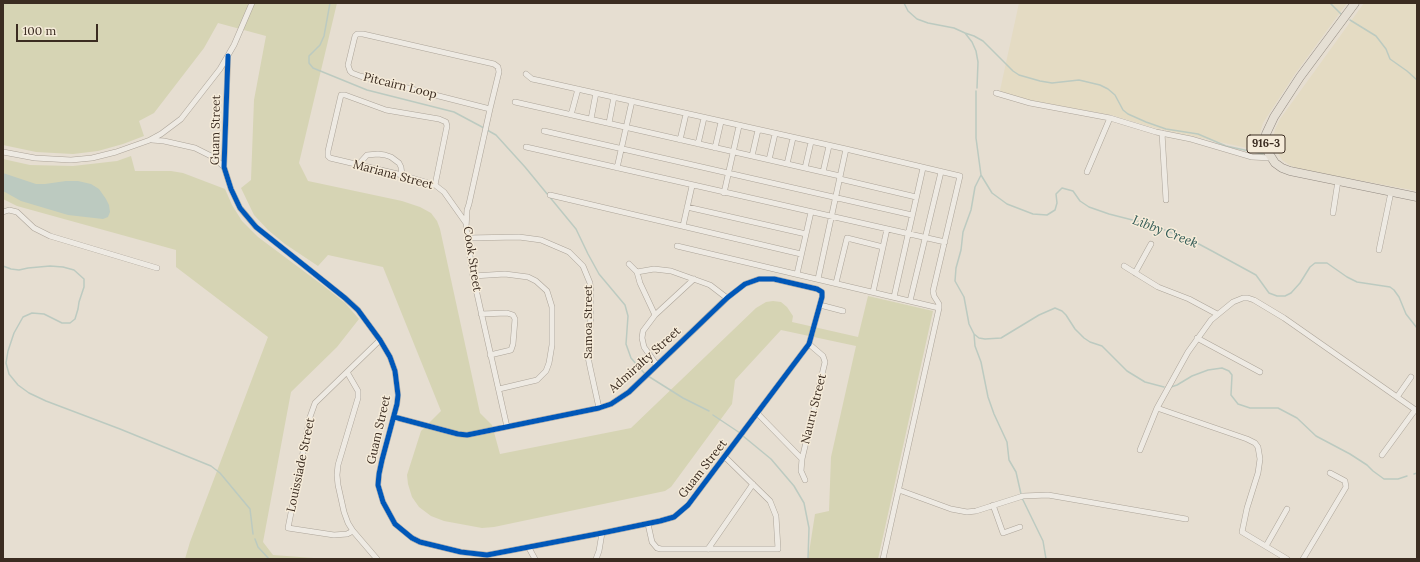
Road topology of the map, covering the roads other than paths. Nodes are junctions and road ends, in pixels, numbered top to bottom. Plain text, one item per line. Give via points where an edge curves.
1 (252, 3) edge
2 (1355, 3) edge
3 (228, 56) junction
4 (498, 67) joint
5 (526, 74) dead end
6 (578, 89) junction
7 (596, 93) junction
8 (996, 93) dead end
9 (614, 97) junction
10 (632, 101) junction
11 (515, 102) dead end
12 (490, 109) junction
13 (686, 114) junction
14 (571, 115) junction
15 (704, 118) junction
16 (1110, 118) junction
17 (591, 120) junction
18 (722, 122) junction
19 (608, 124) junction
20 (739, 126) junction
21 (626, 127) junction
22 (758, 130) junction
23 (544, 131) dead end
24 (1162, 133) junction
25 (775, 134) junction
26 (793, 138) junction
27 (150, 140) junction
28 (680, 140) junction
29 (811, 142) junction
30 (698, 144) junction
31 (829, 146) junction
32 (526, 147) dead end
33 (622, 148) junction
34 (715, 148) junction
35 (846, 149) junction
36 (3, 152) edge
37 (733, 152) junction
38 (752, 156) junction
39 (1271, 158) junction
40 (769, 160) junction
41 (787, 164) junction
42 (358, 165) junction
43 (224, 167) junction
44 (617, 168) junction
45 (805, 168) junction
46 (923, 168) junction
47 (728, 172) junction
48 (823, 172) junction
49 (941, 172) junction
50 (1087, 172) dead end
51 (402, 175) junction
52 (840, 178) junction
53 (1338, 181) junction
54 (435, 184) junction
55 (692, 186) junction
56 (1391, 192) junction
57 (724, 193) junction
58 (550, 195) dead end
59 (836, 197) junction
60 (916, 197) junction
61 (1417, 197) edge
62 (1166, 200) dead end
63 (687, 207) junction
64 (3, 212) edge
65 (811, 212) junction
66 (1333, 213) dead end
67 (912, 215) junction
68 (832, 217) junction
69 (466, 223) junction
70 (683, 226) junction
71 (887, 229) junction
72 (806, 234) junction
73 (908, 234) junction
74 (467, 238) junction
75 (924, 238) junction
76 (945, 242) junction
77 (1151, 244) dead end
78 (677, 246) dead end
79 (883, 247) junction
80 (1379, 250) dead end
81 (801, 254) junction
82 (629, 264) dead end
83 (1124, 266) dead end
84 (156, 268) dead end
85 (637, 272) junction
86 (1135, 273) junction
87 (797, 274) junction
88 (473, 276) junction
89 (694, 279) junction
90 (818, 279) junction
91 (836, 283) junction
92 (822, 292) joint
93 (873, 292) junction
94 (894, 297) junction
95 (727, 298) junction
96 (910, 301) junction
97 (820, 306) junction
98 (939, 308) junction
99 (843, 311) dead end
100 (481, 314) junction
101 (1217, 314) junction
102 (655, 315) junction
103 (1197, 338) junction
104 (380, 340) junction
105 (809, 344) junction
106 (490, 355) junction
107 (656, 364) junction
108 (347, 372) junction
109 (1260, 372) dead end
110 (1411, 377) dead end
111 (499, 389) junction
112 (1397, 397) junction
113 (599, 408) junction
114 (1157, 408) junction
115 (1416, 410) edge
116 (758, 414) junction
117 (394, 417) junction
118 (507, 427) junction
119 (1140, 450) dead end
120 (1382, 455) dead end
121 (725, 457) junction
122 (802, 459) junction
123 (1330, 473) dead end
124 (805, 480) dead end
125 (753, 484) junction
126 (899, 490) junction
127 (993, 505) junction
128 (1287, 509) dead end
129 (1186, 519) dead end
130 (648, 524) junction
131 (1020, 527) dead end
132 (353, 532) junction
133 (602, 533) junction
134 (1266, 546) junction
135 (529, 548) junction
136 (708, 549) junction
137 (377, 559) edge
138 (535, 559) edge
139 (596, 559) edge
140 (883, 559) edge
141 (1287, 559) edge
142 (1303, 559) edge

1 - 3 street
2 - 39 main road, 916-3 via 1300,78 1271,123 1266,141
3 - 27 street via 181,119
3 - 43 street, Guam Street
4 - 12 street, Cook Street
4 - 12 street, Pitcairn Loop via 360,34 354,38 348,63 350,70 360,76
5 - 6 street via 532,79
6 - 7 street
6 - 14 street
7 - 9 street
7 - 17 street
8 - 16 street via 1030,103
9 - 10 street
9 - 19 street
10 - 13 street
10 - 21 street
11 - 14 street
12 - 69 street, Cook Street
13 - 15 street
13 - 28 street
14 - 17 street
15 - 18 street
15 - 30 street
16 - 24 street
16 - 50 street
17 - 19 street
18 - 20 street
18 - 34 street
19 - 21 street
20 - 22 street
20 - 37 street
21 - 28 street
21 - 33 street
22 - 25 street
22 - 38 street
23 - 33 street
24 - 39 street via 1252,157
24 - 62 street
25 - 26 street
25 - 40 street
26 - 29 street
26 - 41 street
27 - 36 street via 116,152 71,160 35,158
27 - 43 street, Guam Street via 195,148 213,157
28 - 30 street
29 - 31 street
29 - 45 street
30 - 34 street
31 - 35 street
31 - 48 street
32 - 44 street
33 - 44 street
33 - 47 street
34 - 37 street
35 - 46 street
35 - 52 street
37 - 38 street
37 - 47 street
38 - 40 street
39 - 53 main road, 916-3 via 1282,168 1290,171
40 - 41 street
41 - 45 street
42 - 51 street, Mariana Street
42 - 51 street via 367,156 385,155 399,163
42 - 54 street, Mariana Street via 328,156 339,98 343,94 386,110 446,122
43 - 104 street, Guam Street via 236,199 248,218 270,240 358,310
44 - 55 street
45 - 48 street
46 - 49 street
46 - 60 street
47 - 57 street
47 - 59 street
48 - 52 street
49 - 75 street
49 - 76 street via 960,176
51 - 54 street, Mariana Street
52 - 59 street
52 - 60 street
53 - 56 main road, 916-3
53 - 66 street
54 - 69 street, Mariana Street via 444,192
55 - 57 street
55 - 63 street
56 - 61 main road, 916-3
56 - 80 street
57 - 65 street
58 - 70 street
59 - 67 street
59 - 68 street
60 - 67 street
63 - 70 street
63 - 72 street
64 - 84 street via 17,212 34,228 50,236
65 - 68 street
65 - 72 street
67 - 73 street
68 - 71 street
68 - 90 street
69 - 74 street, Cook Street
70 - 81 street
71 - 73 street
71 - 79 street
72 - 81 street
73 - 75 street
73 - 94 street
74 - 88 street, Cook Street
74 - 113 street, Samoa Street via 519,237 541,240 569,252 583,266 591,292 588,356
75 - 76 street
75 - 96 street
76 - 98 street via 933,291
77 - 86 street
78 - 87 street
79 - 91 street via 847,238
79 - 93 street
81 - 87 street
82 - 85 street
83 - 86 street
85 - 89 street via 659,269
85 - 102 street
86 - 101 street via 1158,287
87 - 90 street
88 - 100 street, Cook Street
88 - 111 street via 505,274 528,277 547,290 552,307 551,356 546,371 537,380
89 - 95 street via 710,285
89 - 102 street
90 - 91 street
91 - 93 street
92 - 95 street, Admiralty Street via 780,280 758,279 745,284
92 - 97 street, Guam Street
93 - 94 street
94 - 96 street
95 - 107 street, Admiralty Street
96 - 98 street
97 - 99 street
97 - 105 street, Guam Street
98 - 126 street
100 - 106 street, Cook Street
100 - 106 street via 510,313 515,318 513,348
101 - 103 street
101 - 112 street via 1238,300 1254,300
102 - 107 street via 643,331 642,338 644,347
103 - 109 street
103 - 114 street
104 - 108 street, Louissiade Street
104 - 117 street, Guam Street via 390,357 398,385
105 - 116 street, Guam Street
105 - 122 street, Nauru Street via 824,356 825,362
106 - 111 street, Cook Street
107 - 113 street, Admiralty Street via 620,399
108 - 132 street via 358,391 358,398 337,475 344,512
108 - 132 street, Louissiade Street via 321,396 312,410 288,528 334,534
110 - 112 street
111 - 118 street, Cook Street
112 - 115 street
113 - 118 street, Admiralty Street
114 - 119 street
114 - 134 street via 1247,439 1258,447 1258,473 1242,532
115 - 120 street
116 - 121 street, Guam Street
116 - 122 street
117 - 118 street, Admiralty Street via 467,435
117 - 135 street, Guam Street via 380,467 378,485 383,502 395,524 420,542 461,552 487,555
121 - 125 street
121 - 130 street, Guam Street via 681,512 674,517
122 - 124 street, Nauru Street via 801,471
123 - 142 street via 1345,481 1346,487
125 - 136 street
125 - 136 street via 774,508 778,549
126 - 127 street via 959,511 976,511
126 - 140 street
127 - 129 street via 1023,496 1048,495
127 - 131 street via 1003,533
128 - 134 street
130 - 133 street, Guam Street
130 - 136 street via 652,542 657,548
132 - 137 street
133 - 135 street, Guam Street
133 - 139 street via 600,551
134 - 141 street
135 - 138 street

